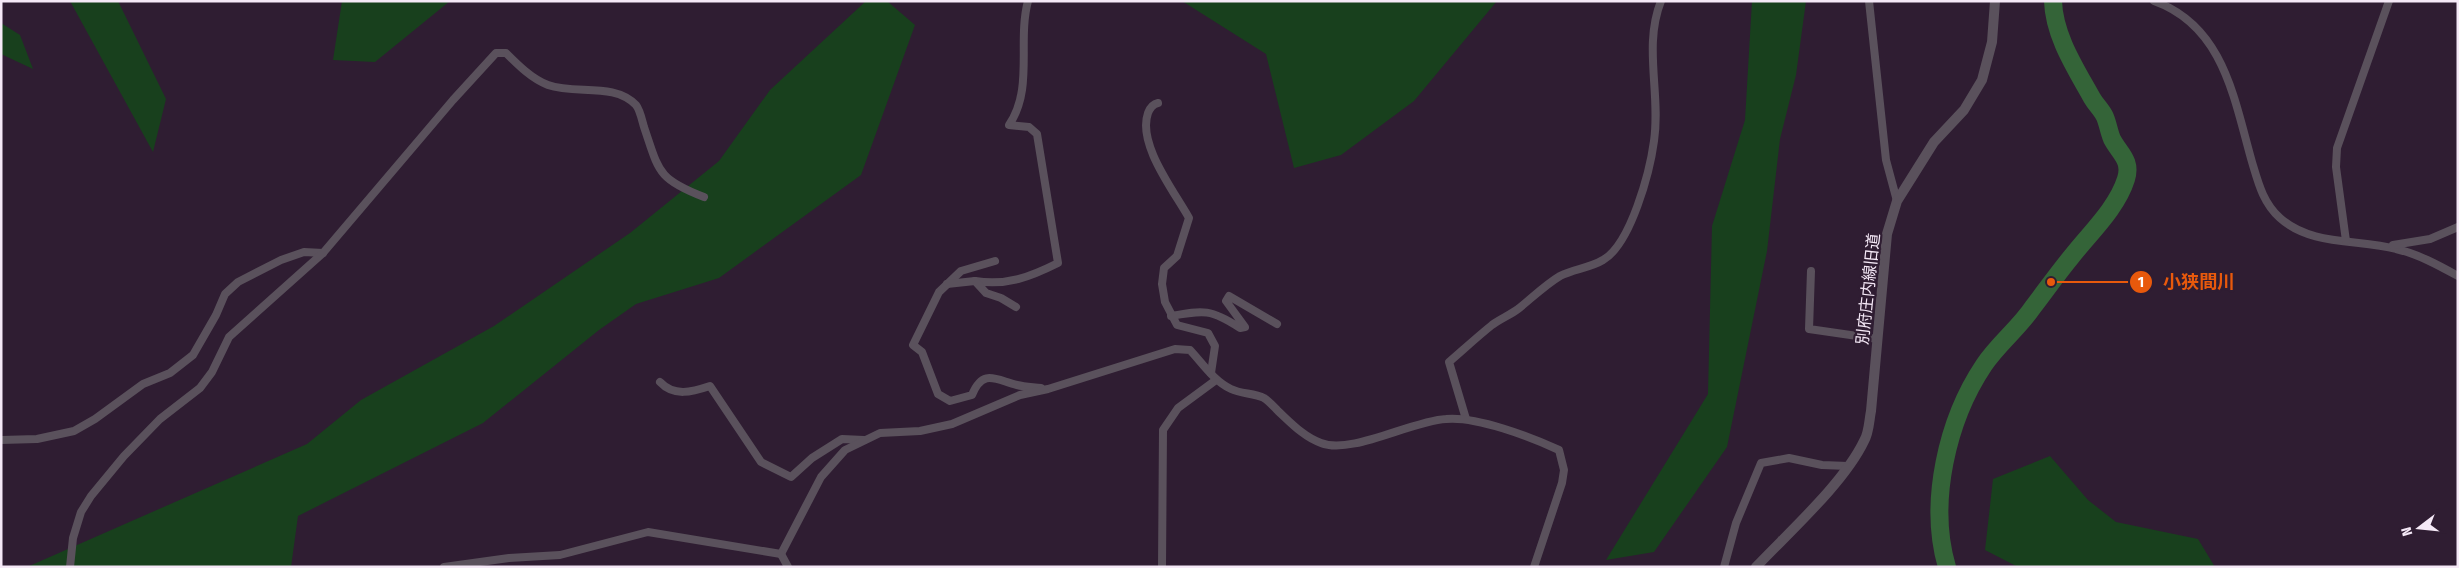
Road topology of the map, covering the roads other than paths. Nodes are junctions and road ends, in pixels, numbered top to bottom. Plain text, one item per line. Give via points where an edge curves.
1 (1028, 1) edge
2 (1660, 1) edge
3 (1868, 1) edge
4 (1996, 1) edge
5 (2154, 1) edge
6 (2389, 1) edge
7 (1158, 102) dead end
8 (704, 197) dead end
9 (1897, 201) junction
10 (2458, 227) edge
11 (2346, 241) dead end
12 (2379, 245) junction
13 (323, 253) junction
14 (995, 261) dead end
15 (1811, 271) dead end
16 (2458, 276) edge
17 (976, 281) junction
18 (947, 284) junction
19 (1016, 307) dead end
20 (1171, 316) junction
21 (1276, 324) dead end
22 (1878, 339) junction
23 (1213, 377) junction
24 (660, 382) dead end
25 (1048, 390) junction
26 (1466, 419) junction
27 (1, 440) edge
28 (866, 440) junction
29 (1848, 466) junction
30 (781, 554) junction
31 (509, 558) junction
32 (70, 567) edge
33 (444, 567) edge
34 (513, 567) edge
35 (788, 567) edge
36 (1162, 567) edge
37 (1534, 567) edge
38 (1724, 567) edge
39 (1756, 567) edge

1 - 17 street via 1024,81 1019,110 1009,125 1029,127 1037,134 1058,263 1014,280 995,284
2 - 26 street via 1654,18 1652,45 1656,103 1654,139 1647,178 1625,235 1603,260 1561,276 1494,324 1449,362
3 - 9 street via 1886,160
4 - 9 street, 別府庄内線旧道 via 1992,42 1982,80 1964,110 1934,142
5 - 12 street via 2177,11 2193,23 2217,55 2230,86 2259,186 2274,212 2304,233
6 - 11 street via 2337,148 2336,167
7 - 20 street via 1149,110 1146,136 1154,158 1189,218 1177,256 1164,268 1162,284
8 - 13 street via 670,182 658,166 637,106 611,92 547,85 523,70 506,53 496,53 452,100
9 - 22 street, 別府庄内線旧道 via 1888,234
10 - 12 street via 2430,239 2402,245
12 - 16 street via 2407,252
13 - 27 street via 304,252 238,282 224,294 193,355 170,373 143,384 74,432 37,439
13 - 32 street via 229,336 212,372 200,388 160,419 91,496 81,512 72,538
14 - 18 street via 961,271
15 - 22 street via 1809,329
17 - 18 street
17 - 19 street via 986,293
18 - 25 street via 938,292 913,345 922,352 938,394 950,401 963,399 972,395 976,386 987,378
20 - 21 street via 1204,311 1240,328 1245,327 1226,301 1229,296
20 - 23 street via 1177,325 1208,333 1215,346
22 - 29 street, 別府庄内線旧道 via 1865,440
23 - 25 street via 1190,350 1175,350
23 - 26 street via 1232,389 1265,398 1297,428 1321,443 1339,446 1405,427 1446,419
23 - 36 street via 1178,408 1163,430
24 - 28 street via 668,390 690,393 710,386 761,462 791,477 842,438
25 - 28 street via 1020,395 952,424 920,431 880,433
26 - 37 street via 1536,439 1559,450 1564,470 1562,483
28 - 30 street via 845,450 821,477
29 - 38 street via 1822,465 1789,458 1761,463 1736,522
29 - 39 street, 別府庄内線旧道
30 - 31 street via 648,532 560,555
30 - 35 street
31 - 33 street
31 - 34 street

